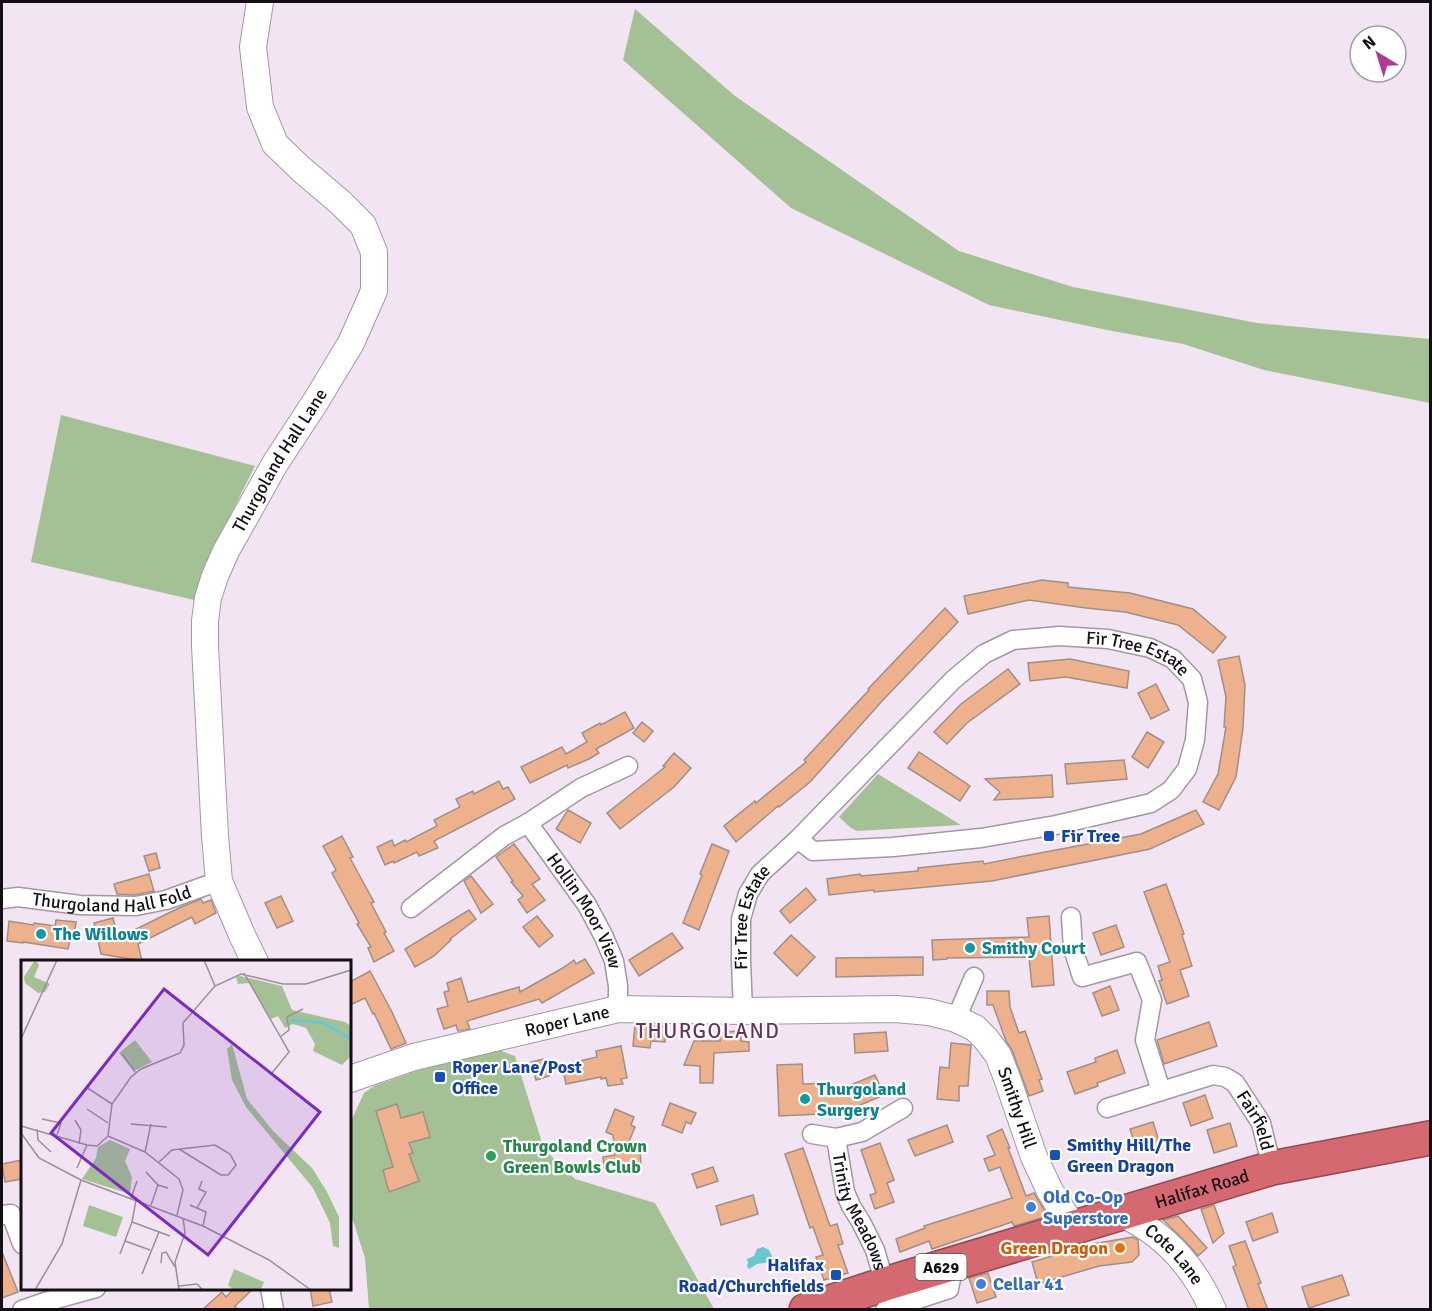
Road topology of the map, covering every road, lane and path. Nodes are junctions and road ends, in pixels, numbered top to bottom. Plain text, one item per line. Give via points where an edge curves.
1 (260, 2) edge
2 (628, 766) dead end
3 (528, 823) junction
4 (798, 839) junction
5 (219, 881) junction
6 (2, 899) edge
7 (411, 908) dead end
8 (1071, 917) dead end
9 (254, 960) edge
10 (974, 977) dead end
11 (618, 1009) junction
12 (743, 1011) junction
13 (944, 1016) junction
14 (351, 1079) edge
15 (1161, 1091) junction
16 (903, 1108) dead end
17 (1107, 1108) dead end
18 (812, 1134) dead end
19 (836, 1138) junction
20 (1431, 1138) edge
21 (1272, 1168) junction
22 (1120, 1213) junction
23 (2, 1215) edge
24 (1077, 1226) junction
25 (21, 1241) edge
26 (81, 1290) edge
27 (270, 1290) edge
28 (42, 1295) edge
29 (885, 1297) edge
30 (857, 1303) edge
31 (22, 1310) edge
32 (274, 1310) edge
33 (806, 1310) edge
34 (1214, 1310) edge

1 - 5 street, Thurgoland Hall Lane via 253,47 260,107 267,125 275,144 363,225 374,252 374,291 351,343 226,551 208,598 205,645
2 - 3 street via 580,788
3 - 7 street via 504,836
3 - 11 street, Hollin Moor View via 587,905 604,937 614,961
4 - 4 street, Fir Tree Estate via 953,680 984,654 1013,640 1059,636 1108,639 1150,648 1173,659 1192,679 1198,702 1195,740 1187,769 1171,790 1151,803 1056,825 904,846 813,851
4 - 12 street, Fir Tree Estate via 760,874 748,894 741,919
5 - 6 street, Thurgoland Hall Fold via 136,906
5 - 9 street, Thurgoland Hall Lane
8 - 15 street via 1073,948 1082,977 1137,962 1152,1000 1144,1040
10 - 13 street
11 - 12 street, Roper Lane
11 - 14 street, Roper Lane via 414,1057
12 - 13 street, Roper Lane via 896,1009
13 - 24 street, Smithy Hill via 975,1028 998,1055 1034,1157 1055,1199
15 - 17 street, Fairfield
15 - 21 street, Fairfield via 1214,1075 1235,1083 1261,1123
16 - 19 street, Trinity Meadows via 862,1132
18 - 19 street, Trinity Meadows
19 - 29 street, Trinity Meadows via 845,1192 875,1250
20 - 21 highway, Halifax Road / A629
21 - 22 highway, Halifax Road / A629
22 - 24 highway, Halifax Road / A629
22 - 34 street, Cote Lane via 1154,1232 1183,1259
23 - 25 street via 11,1214
24 - 29 highway, Halifax Road / A629 via 954,1263
26 - 28 street
27 - 32 street
28 - 31 street
29 - 30 highway, Halifax Road / A629
30 - 33 highway, Halifax Road / A629

